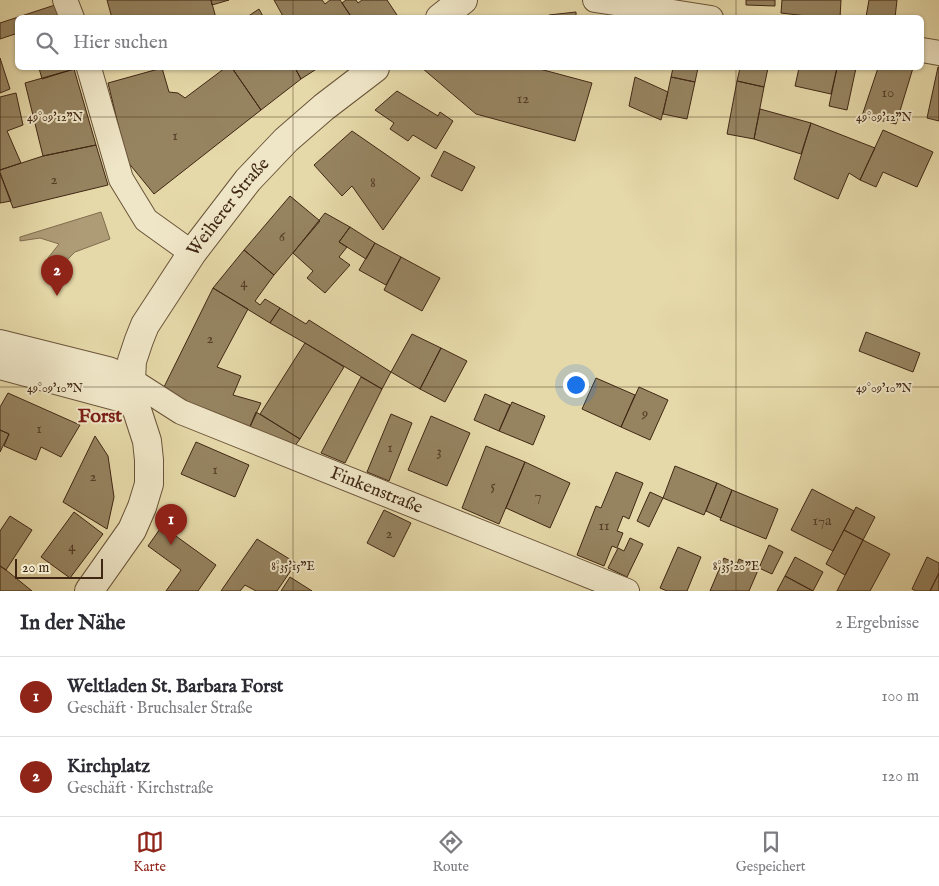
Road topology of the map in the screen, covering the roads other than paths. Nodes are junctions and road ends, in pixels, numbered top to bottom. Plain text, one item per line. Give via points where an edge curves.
1 (65, 0) edge
2 (463, 0) edge
3 (595, 0) edge
4 (71, 15) edge
5 (444, 15) edge
6 (692, 15) edge
7 (924, 50) edge
8 (939, 53) edge
9 (90, 70) edge
10 (372, 70) edge
11 (192, 253) junction
12 (0, 344) edge
13 (0, 366) edge
14 (132, 390) junction
15 (89, 591) edge
16 (626, 591) edge

1 - 4 street
2 - 5 street
3 - 6 street
7 - 8 street
9 - 11 street via 121,179 146,220
10 - 11 street, Weiherer Straße via 286,140 248,180
11 - 14 street, Weiherer Straße via 145,325 132,361
12 - 14 street via 108,371
13 - 14 street
14 - 15 street via 147,441 149,484 132,530
14 - 16 street, Finkenstraße

